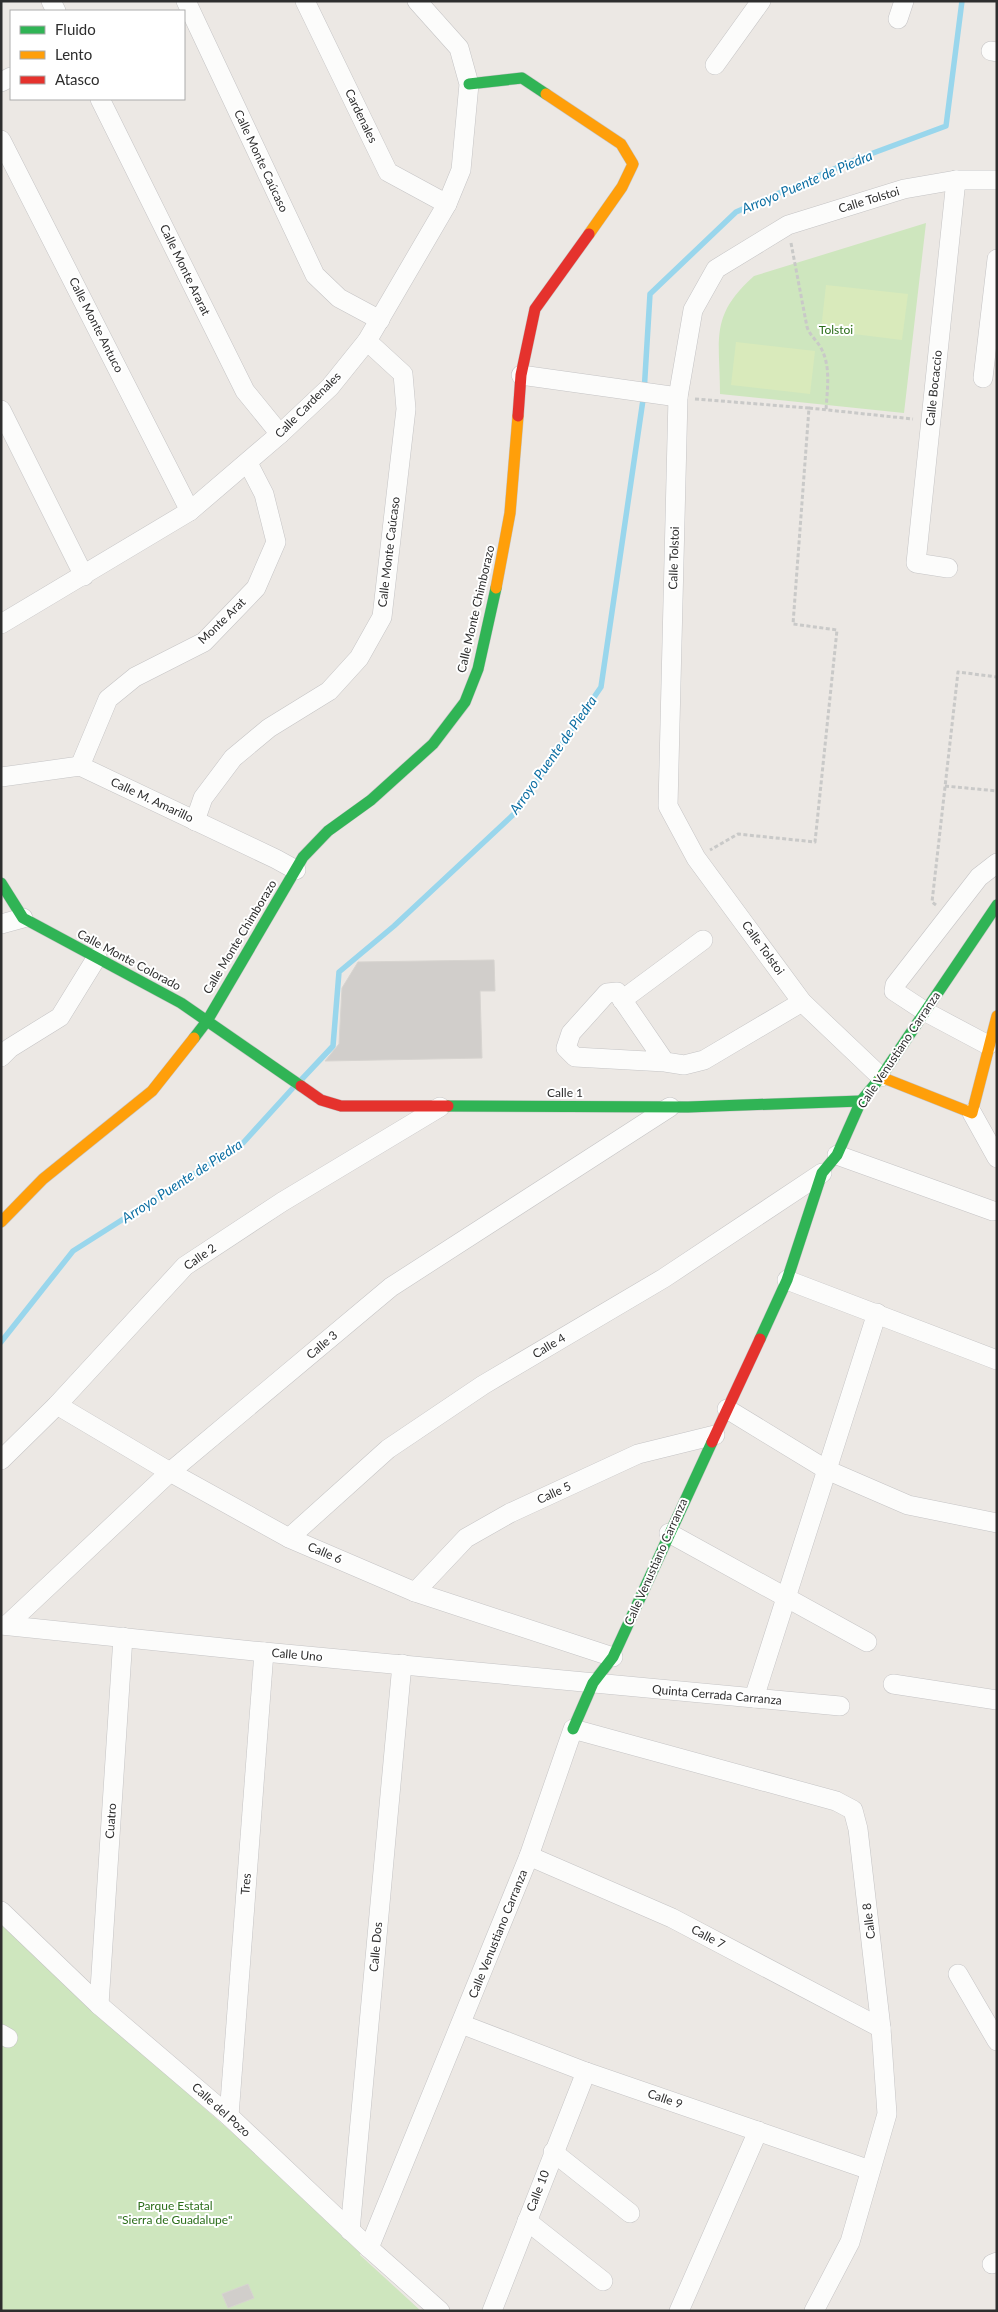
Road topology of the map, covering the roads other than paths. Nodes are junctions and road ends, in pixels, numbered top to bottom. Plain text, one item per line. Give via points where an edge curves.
1 (186, 1) edge
2 (305, 1) edge
3 (417, 1) edge
4 (761, 1) edge
5 (715, 65) dead end
6 (469, 84) junction
7 (100, 100) edge
8 (1, 140) edge
9 (956, 180) junction
10 (997, 180) edge
11 (446, 204) junction
12 (997, 259) edge
13 (380, 320) junction
14 (367, 341) junction
15 (522, 375) junction
16 (983, 378) dead end
17 (678, 397) junction
18 (1, 410) edge
19 (280, 434) junction
20 (248, 463) junction
21 (190, 510) junction
22 (948, 568) dead end
23 (84, 576) junction
24 (1, 624) edge
25 (80, 766) junction
26 (1, 777) edge
27 (195, 821) junction
28 (997, 863) edge
29 (296, 870) junction
30 (1, 883) edge
31 (997, 905) edge
32 (23, 918) junction
33 (1, 924) edge
34 (704, 940) dead end
35 (96, 957) junction
36 (622, 1000) junction
37 (802, 1002) junction
38 (926, 1012) junction
39 (997, 1016) edge
40 (207, 1020) junction
41 (988, 1045) junction
42 (1, 1057) edge
43 (665, 1062) junction
44 (278, 1072) joint
45 (881, 1077) junction
46 (861, 1101) junction
47 (441, 1106) junction
48 (670, 1107) junction
49 (972, 1113) junction
50 (837, 1155) junction
51 (997, 1158) edge
52 (822, 1173) junction
53 (993, 1211) dead end
54 (1, 1222) edge
55 (788, 1280) junction
56 (877, 1313) junction
57 (997, 1360) edge
58 (57, 1405) junction
59 (727, 1409) junction
60 (715, 1435) junction
61 (1, 1460) edge
62 (827, 1470) junction
63 (170, 1472) junction
64 (997, 1523) edge
65 (669, 1533) junction
66 (289, 1538) junction
67 (416, 1592) junction
68 (786, 1596) junction
69 (4, 1625) edge
70 (123, 1637) junction
71 (867, 1642) dead end
72 (264, 1652) junction
73 (613, 1658) junction
74 (402, 1664) junction
75 (593, 1683) junction
76 (893, 1684) dead end
77 (754, 1698) junction
78 (997, 1700) edge
79 (840, 1706) dead end
80 (573, 1729) junction
81 (529, 1856) junction
82 (1, 1911) edge
83 (958, 1974) dead end
84 (99, 2005) junction
85 (461, 2024) junction
86 (881, 2028) junction
87 (997, 2041) edge
88 (586, 2072) junction
89 (229, 2116) junction
90 (758, 2131) junction
91 (553, 2152) junction
92 (870, 2170) junction
93 (630, 2213) dead end
94 (527, 2221) junction
95 (350, 2231) junction
96 (368, 2248) junction
97 (604, 2281) dead end
98 (440, 2311) edge
99 (492, 2311) edge
100 (679, 2311) edge
101 (814, 2311) edge

1 - 13 street, Calle Monte Caúcaso via 315,275 339,298
2 - 11 street, Cardenales via 388,172
3 - 6 street, Calle Cardenales via 459,48
4 - 5 street
6 - 11 street, Calle Cardenales via 461,170
6 - 15 street, Calle Monte Chimborazo via 522,78 620,144 633,164 622,187 534,309
7 - 19 street, Calle Monte Ararat via 245,391
8 - 21 street, Calle Monte Antuco
9 - 10 street, Calle Tolstoi
9 - 17 street, Calle Tolstoi via 904,189 788,225 716,268 694,310
9 - 22 street, Calle Bocaccio via 916,563
11 - 13 street, Calle Cardenales
12 - 16 street
13 - 14 street, Calle Cardenales
14 - 19 street, Calle Cardenales via 330,387
14 - 27 street, Calle Monte Caúcaso via 403,374 406,409 382,617 358,658 329,692 268,728 233,758 203,798
15 - 17 street
15 - 29 street, Calle Monte Chimborazo via 510,513 478,669 465,702 433,744 371,800 328,831 303,857
17 - 37 street, Calle Tolstoi via 668,806 696,858
18 - 23 street
19 - 20 street, Calle Cardenales
20 - 21 street, Calle Cardenales
20 - 25 street, Monte Arat via 264,494 276,542 256,588 204,642 135,677 108,699
21 - 23 street, Calle Cardenales
23 - 24 street, Calle Cardenales
25 - 26 street
25 - 27 street, Calle M. Amarillo
27 - 29 street, Calle M. Amarillo
28 - 38 street via 979,877 894,985 898,995
29 - 40 street, Calle Monte Chimborazo
30 - 32 street, Calle Monte Colorado
31 - 38 street, Calle Venustiano Carranza
32 - 33 street
32 - 35 street, Calle Monte Colorado
34 - 36 street
35 - 40 street, Calle Monte Colorado
35 - 42 street via 60,1017
36 - 43 street
36 - 43 street via 617,992 607,993 571,1034 566,1048 575,1057
37 - 43 street via 704,1060 684,1065
37 - 45 street, Calle Tolstoi
38 - 41 street
38 - 45 street, Calle Venustiano Carranza
39 - 41 street
40 - 44 street, Calle Monte Colorado
40 - 54 street, Calle Monte Chimborazo via 152,1091 43,1179
41 - 49 street
44 - 47 street, Calle 1 via 321,1100 341,1106
45 - 46 street, Calle Venustiano Carranza
45 - 49 street
46 - 48 street, Calle 1
46 - 50 street, Calle Venustiano Carranza
47 - 48 street, Calle 1
47 - 58 street, Calle 2 via 282,1202 184,1266
48 - 63 street, Calle 3 via 391,1286
49 - 51 street
50 - 52 street, Calle Venustiano Carranza
50 - 53 street
52 - 55 street, Calle Venustiano Carranza
52 - 66 street, Calle 4 via 664,1278 483,1385 388,1449
55 - 56 street
55 - 59 street, Calle Venustiano Carranza
56 - 57 street
56 - 62 street
58 - 61 street, Calle 2
58 - 63 street, Calle 6
59 - 60 street, Calle Venustiano Carranza
59 - 62 street
60 - 65 street, Calle Venustiano Carranza
60 - 67 street, Calle 5 via 638,1454 510,1514 466,1538
62 - 64 street via 908,1505
62 - 68 street
63 - 66 street, Calle 6
63 - 69 street, Calle 3
65 - 68 street
65 - 73 street, Calle Venustiano Carranza
66 - 67 street, Calle 6
67 - 73 street, Calle 6
68 - 71 street
68 - 77 street
69 - 70 street, Calle Uno
70 - 72 street, Calle Uno
70 - 84 street, Cuatro
72 - 74 street, Calle Uno
72 - 89 street, Tres
73 - 75 street, Calle Venustiano Carranza
74 - 75 street, Calle Uno
74 - 95 street, Calle Dos
75 - 77 street, Quinta Cerrada Carranza
75 - 80 street, Calle Venustiano Carranza
76 - 78 street
77 - 79 street, Quinta Cerrada Carranza
80 - 81 street, Calle Venustiano Carranza
80 - 86 street, Calle 8 via 836,1801 853,1810 858,1829
81 - 85 street, Calle Venustiano Carranza
81 - 86 street, Calle 7 via 672,1918
82 - 84 street, Calle del Pozo
83 - 87 street
84 - 89 street, Calle del Pozo
85 - 88 street, Calle 9
85 - 96 street, Calle Venustiano Carranza
86 - 92 street, Calle 8 via 887,2114
88 - 90 street, Calle 9
88 - 91 street, Calle 10
89 - 95 street, Calle del Pozo
90 - 92 street, Calle 9
90 - 100 street
91 - 93 street
91 - 94 street, Calle 10
92 - 101 street, Calle 8 via 850,2242
94 - 97 street
94 - 99 street, Calle 10
95 - 96 street, Calle del Pozo
96 - 98 street, Calle del Pozo

